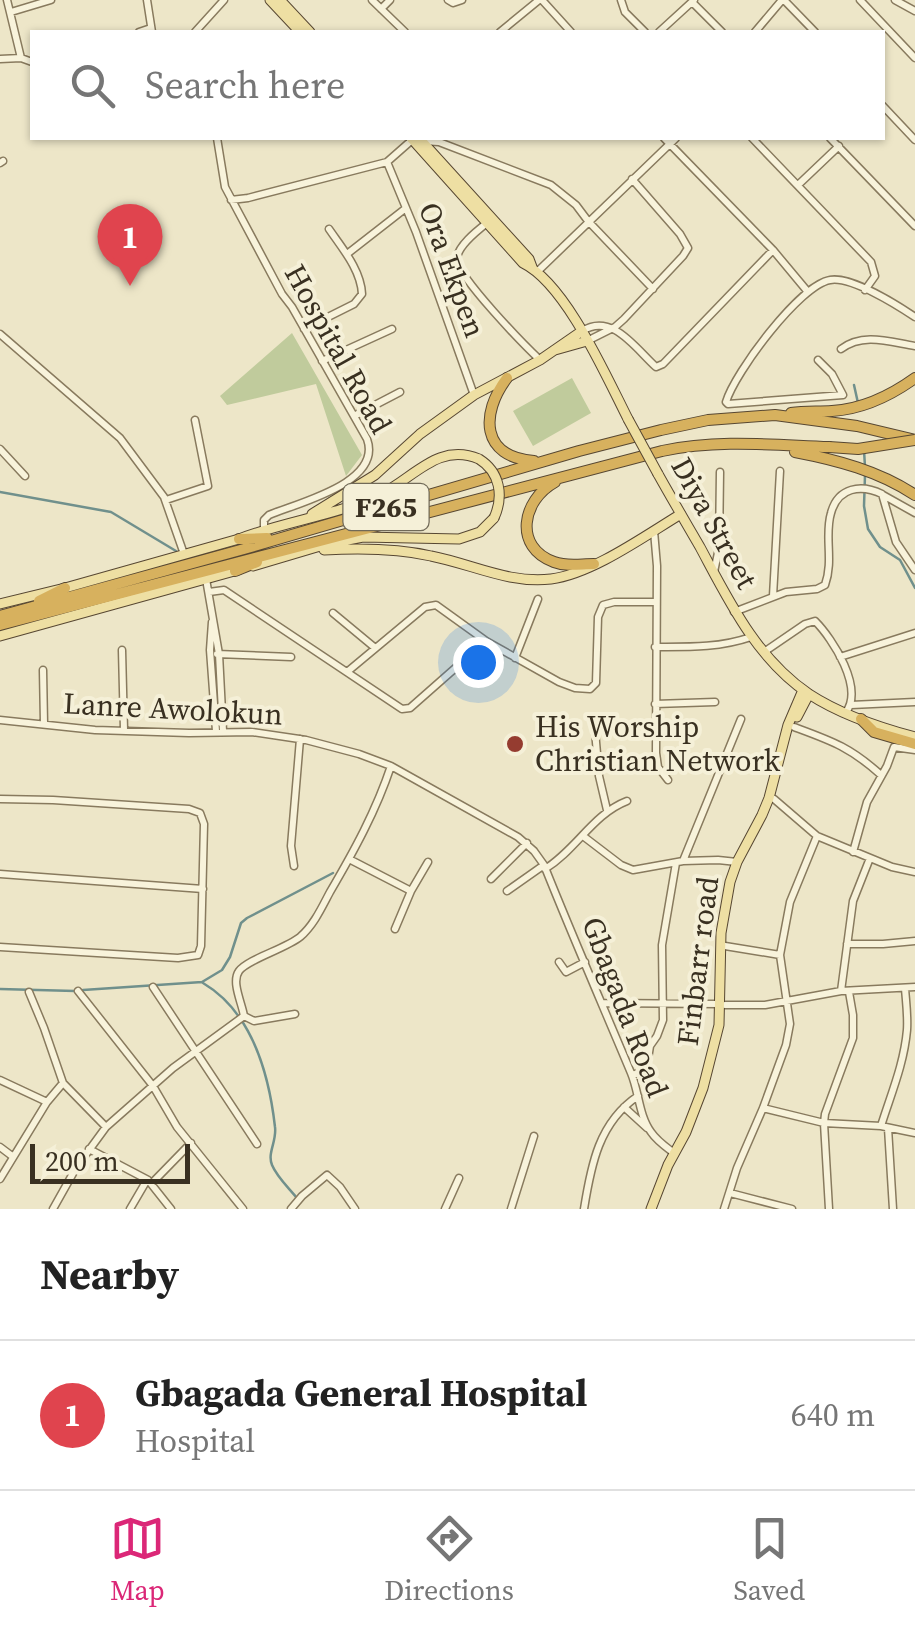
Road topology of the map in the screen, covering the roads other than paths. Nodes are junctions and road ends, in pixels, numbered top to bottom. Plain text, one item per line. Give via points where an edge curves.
1 (7, 0) edge
2 (50, 0) edge
3 (147, 0) edge
4 (224, 0) edge
5 (270, 0) edge
6 (280, 0) edge
7 (372, 0) edge
8 (390, 0) edge
9 (448, 0) edge
10 (462, 0) edge
11 (540, 0) edge
12 (621, 0) edge
13 (783, 0) edge
14 (860, 0) edge
15 (895, 0) edge
16 (693, 1) edge
17 (381, 9) junction
18 (915, 11) edge
19 (12, 12) junction
20 (152, 30) edge
21 (197, 30) edge
22 (295, 30) edge
23 (308, 30) edge
24 (402, 30) edge
25 (502, 30) edge
26 (568, 30) edge
27 (643, 30) edge
28 (661, 30) edge
29 (720, 30) edge
30 (757, 30) edge
31 (812, 30) edge
32 (21, 58) junction
33 (915, 58) edge
34 (0, 59) edge
35 (30, 61) edge
36 (885, 108) edge
37 (217, 140) edge
38 (416, 140) edge
39 (418, 140) edge
40 (418, 140) edge
41 (424, 140) edge
42 (669, 140) edge
43 (671, 140) edge
44 (754, 140) edge
45 (832, 140) edge
46 (915, 140) edge
47 (839, 146) junction
48 (387, 162) junction
49 (632, 179) junction
50 (798, 185) junction
51 (232, 200) junction
52 (406, 208) junction
53 (588, 221) junction
54 (488, 223) junction
55 (915, 226) edge
56 (329, 228) dead end
57 (774, 250) junction
58 (346, 254) junction
59 (534, 269) junction
60 (652, 289) junction
61 (865, 290) junction
62 (808, 292) junction
63 (568, 310) junction
64 (915, 317) edge
65 (615, 327) junction
66 (303, 329) junction
67 (392, 330) dead end
68 (0, 334) edge
69 (584, 336) junction
70 (566, 340) junction
71 (915, 346) edge
72 (841, 349) dead end
73 (553, 350) junction
74 (540, 360) junction
75 (818, 360) dead end
76 (322, 361) junction
77 (507, 378) junction
78 (915, 378) edge
79 (400, 392) dead end
80 (474, 395) junction
81 (775, 415) junction
82 (354, 416) junction
83 (194, 420) dead end
84 (915, 440) edge
85 (759, 445) junction
86 (0, 449) edge
87 (579, 452) junction
88 (590, 469) junction
89 (780, 471) dead end
90 (720, 472) dead end
91 (25, 476) dead end
92 (668, 491) junction
93 (911, 493) edge
94 (882, 494) junction
95 (166, 500) junction
96 (915, 513) edge
97 (683, 517) junction
98 (297, 522) junction
99 (659, 528) junction
100 (264, 534) junction
101 (284, 543) junction
102 (241, 544) junction
103 (312, 550) junction
104 (184, 554) junction
105 (594, 564) junction
106 (234, 567) junction
107 (915, 570) edge
108 (714, 573) junction
109 (206, 580) junction
110 (208, 592) junction
111 (67, 593) junction
112 (773, 596) junction
113 (538, 599) dead end
114 (656, 602) junction
115 (0, 604) edge
116 (25, 604) junction
117 (734, 612) junction
118 (333, 613) dead end
119 (0, 616) edge
120 (0, 624) edge
121 (915, 633) edge
122 (0, 636) edge
123 (751, 637) junction
124 (486, 641) junction
125 (374, 647) junction
126 (655, 647) junction
127 (122, 650) dead end
128 (764, 652) junction
129 (215, 654) junction
130 (291, 657) dead end
131 (515, 658) junction
132 (840, 658) junction
133 (43, 670) dead end
134 (347, 672) junction
135 (792, 680) junction
136 (806, 692) junction
137 (822, 701) junction
138 (715, 702) dead end
139 (915, 702) edge
140 (655, 704) junction
141 (798, 708) junction
142 (849, 708) junction
143 (741, 718) dead end
144 (861, 719) joint
145 (0, 720) edge
146 (793, 722) junction
147 (44, 724) junction
148 (124, 730) junction
149 (220, 731) junction
150 (595, 732) dead end
151 (300, 739) junction
152 (915, 744) edge
153 (391, 766) junction
154 (882, 775) junction
155 (668, 780) dead end
156 (0, 798) edge
157 (774, 799) junction
158 (628, 801) dead end
159 (607, 810) junction
160 (583, 836) junction
161 (817, 836) junction
162 (526, 843) junction
163 (853, 852) junction
164 (870, 858) junction
165 (350, 859) junction
166 (428, 862) dead end
167 (680, 862) junction
168 (737, 862) junction
169 (294, 866) dead end
170 (545, 867) junction
171 (915, 872) edge
172 (0, 874) edge
173 (491, 879) dead end
174 (203, 889) junction
175 (411, 892) junction
176 (507, 892) dead end
177 (395, 929) dead end
178 (915, 941) edge
179 (847, 944) junction
180 (725, 946) junction
181 (0, 947) edge
182 (780, 955) junction
183 (559, 962) dead end
184 (586, 962) junction
185 (153, 987) dead end
186 (915, 987) edge
187 (905, 988) junction
188 (78, 991) dead end
189 (845, 991) junction
190 (30, 992) dead end
191 (786, 1000) junction
192 (603, 1002) junction
193 (662, 1004) junction
194 (722, 1004) junction
195 (295, 1014) dead end
196 (240, 1019) junction
197 (719, 1044) junction
198 (196, 1050) junction
199 (632, 1075) junction
200 (0, 1080) edge
201 (63, 1083) junction
202 (152, 1086) junction
203 (638, 1096) junction
204 (46, 1102) junction
205 (624, 1107) junction
206 (763, 1108) junction
207 (824, 1123) junction
208 (106, 1126) junction
209 (885, 1127) junction
210 (648, 1128) junction
211 (915, 1133) edge
212 (534, 1136) dead end
213 (190, 1143) junction
214 (257, 1144) dead end
215 (0, 1147) edge
216 (89, 1149) junction
217 (674, 1153) junction
218 (12, 1156) junction
219 (458, 1178) dead end
220 (0, 1179) edge
221 (150, 1181) junction
222 (730, 1193) junction
223 (296, 1203) edge
224 (52, 1209) edge
225 (130, 1209) edge
226 (171, 1209) edge
227 (243, 1209) edge
228 (355, 1209) edge
229 (445, 1209) edge
230 (511, 1209) edge
231 (584, 1209) edge
232 (654, 1209) edge
233 (724, 1209) edge
234 (792, 1209) edge
235 (828, 1209) edge
236 (892, 1209) edge

1 - 19 street
2 - 19 street
3 - 20 street
4 - 21 street
5 - 22 main road
6 - 23 main road
7 - 17 street
8 - 17 street
9 - 10 street
11 - 25 street
11 - 26 street
12 - 27 street
13 - 30 street
13 - 31 street
14 - 33 street
15 - 18 street
16 - 28 street
16 - 29 street
17 - 24 street
19 - 32 street
32 - 34 street
32 - 35 street
36 - 46 street
37 - 51 street, Hospital Road
38 - 48 street
39 - 54 main road, Diya Street
40 - 59 main road, Diya Street
41 - 53 street via 552,186
42 - 49 street
43 - 57 street
44 - 50 street
45 - 47 street
47 - 50 street
47 - 55 street
48 - 51 street
48 - 52 street, Ora Ekpen
49 - 53 street
49 - 60 street via 688,248
50 - 61 street via 871,262 875,276
51 - 66 street, Hospital Road
52 - 58 street
52 - 80 street, Ora Ekpen
53 - 59 street
53 - 60 street
54 - 59 main road, Diya Street
54 - 74 street via 460,250 459,265
56 - 58 street
57 - 62 street
57 - 65 street via 663,364 656,367
58 - 66 street via 362,283 359,300
59 - 63 main road, Diya Street
60 - 65 street
61 - 62 street via 834,279
61 - 64 street
62 - 75 street via 744,364 726,402 844,395
63 - 69 main road, Diya Street
63 - 70 main road
65 - 69 street via 591,326
66 - 76 street, Hospital Road
67 - 76 street
68 - 95 street via 120,438
69 - 70 main road
69 - 73 main road
69 - 92 main road, Diya Street, bridge
70 - 73 main road
71 - 72 street via 858,339
73 - 74 main road
74 - 77 main road
76 - 82 street, Hospital Road
77 - 80 main road
77 - 87 highway via 489,420 504,452 533,461
78 - 81 highway via 886,397 846,409
79 - 82 street
80 - 98 main road via 375,476
81 - 84 highway, F265
81 - 87 highway, F265 via 684,425
82 - 100 street, Hospital Road via 370,446 363,467 328,493 269,515
83 - 95 street via 208,486
84 - 85 highway, bridge via 870,448
85 - 88 highway, F265 via 682,447
85 - 93 highway, F265 via 839,462
86 - 91 street
87 - 101 highway, F265
88 - 101 highway, F265
88 - 105 highway via 540,491 527,531 550,561
89 - 112 street
90 - 108 street
92 - 97 main road, Diya Street
92 - 99 main road
94 - 96 street
94 - 107 street via 896,542
94 - 112 street via 863,487 839,498 830,515 825,585
95 - 104 street
97 - 99 main road
97 - 108 main road, Diya Street
98 - 101 main road
98 - 103 main road, bridge via 366,501 453,454 478,459 498,484 494,518 480,532 459,539 363,538
99 - 105 main road
99 - 114 street
100 - 101 highway
100 - 102 highway
101 - 102 highway, F265
101 - 103 main road
101 - 106 highway, F265
101 - 106 highway via 262,560
102 - 104 main road
102 - 111 highway, F265
103 - 105 main road via 430,555 532,579
104 - 111 main road
106 - 109 main road
106 - 120 highway, F265
108 - 117 main road, Diya Street
109 - 110 street
109 - 122 main road
110 - 129 street
110 - 134 street via 224,590
111 - 116 highway, F265
111 - 116 highway
112 - 117 street
113 - 131 street
114 - 126 street
114 - 131 street via 603,605 596,683 590,689 567,686
115 - 116 main road
116 - 119 highway, F265
117 - 123 main road, Diya Street
118 - 125 street
121 - 132 street
123 - 126 street via 715,646
123 - 128 main road, Diya Street
124 - 125 street via 430,606
124 - 131 street
124 - 134 street via 406,709
125 - 134 street
126 - 140 street
127 - 148 street
128 - 132 street via 815,621
128 - 135 main road, Diya Street
129 - 130 street
129 - 149 street
132 - 142 street via 852,696
133 - 147 street
135 - 136 main road, Diya Street
135 - 141 main road
136 - 137 main road, Diya Street
136 - 141 main road
137 - 141 main road
137 - 142 main road, Diya Street
138 - 140 street
139 - 142 street
140 - 155 street via 658,768
141 - 146 main road
142 - 144 main road, Diya Street
143 - 167 street
144 - 152 highway
145 - 147 street, Lanre Awolokun
146 - 154 street via 854,752
146 - 157 main road, Finbarr road
146 - 168 main road, Finbarr road via 769,798
147 - 148 street, Lanre Awolokun
148 - 149 street, Lanre Awolokun
149 - 151 street, Lanre Awolokun
150 - 159 street
151 - 153 street, Lanre Awolokun
151 - 169 street
152 - 154 street via 894,748
153 - 162 street, Lanre Awolokun
153 - 165 street
154 - 163 street via 866,802
156 - 174 street via 196,811 204,824
157 - 161 street
157 - 180 main road, Finbarr road via 735,884
158 - 159 street
159 - 160 street
160 - 167 street via 633,870
160 - 170 street
161 - 163 street
161 - 182 street via 790,902
162 - 170 street, Lanre Awolokun
162 - 173 street
163 - 164 street
164 - 171 street
164 - 179 street via 853,901
165 - 175 street
165 - 196 street via 308,929 238,973
166 - 175 street
167 - 168 street
167 - 193 street via 662,945
168 - 194 main road, Finbarr road via 721,933
170 - 176 street
170 - 184 street, Gbagada Road
172 - 174 street
174 - 181 street via 201,946 194,957
175 - 177 street
178 - 179 street
179 - 189 street
180 - 182 street
180 - 194 main road, Finbarr road
182 - 191 street
183 - 184 street via 566,972
184 - 192 street, Gbagada Road
185 - 198 street
186 - 187 street
187 - 189 street
187 - 209 street via 906,1042
188 - 202 street
189 - 191 street
189 - 207 street via 852,1038
190 - 201 street
191 - 194 street
191 - 206 street via 788,1034
192 - 193 street
192 - 199 street, Gbagada Road
193 - 194 street
193 - 199 street via 646,1071
194 - 197 main road, Finbarr road
195 - 196 street
196 - 198 street
197 - 217 main road, Finbarr road
197 - 232 main road, Finbarr road via 701,1112
198 - 202 street
198 - 214 street
199 - 203 street, Gbagada Road
200 - 204 street
201 - 204 street
201 - 208 street
202 - 208 street
202 - 213 street
203 - 205 street
203 - 210 street, Gbagada Road
204 - 218 street
205 - 210 street
205 - 231 street via 595,1154
206 - 207 street
206 - 222 street
207 - 209 street
207 - 235 street
208 - 216 street
209 - 211 street
209 - 236 street
210 - 217 street, Gbagada Road
212 - 230 street
213 - 221 street
213 - 227 street
215 - 218 street
216 - 221 street
216 - 224 street
217 - 232 main road, Finbarr road
218 - 220 street
219 - 229 street
221 - 225 street
221 - 226 street
222 - 233 street
222 - 234 street
223 - 228 street via 324,1176

